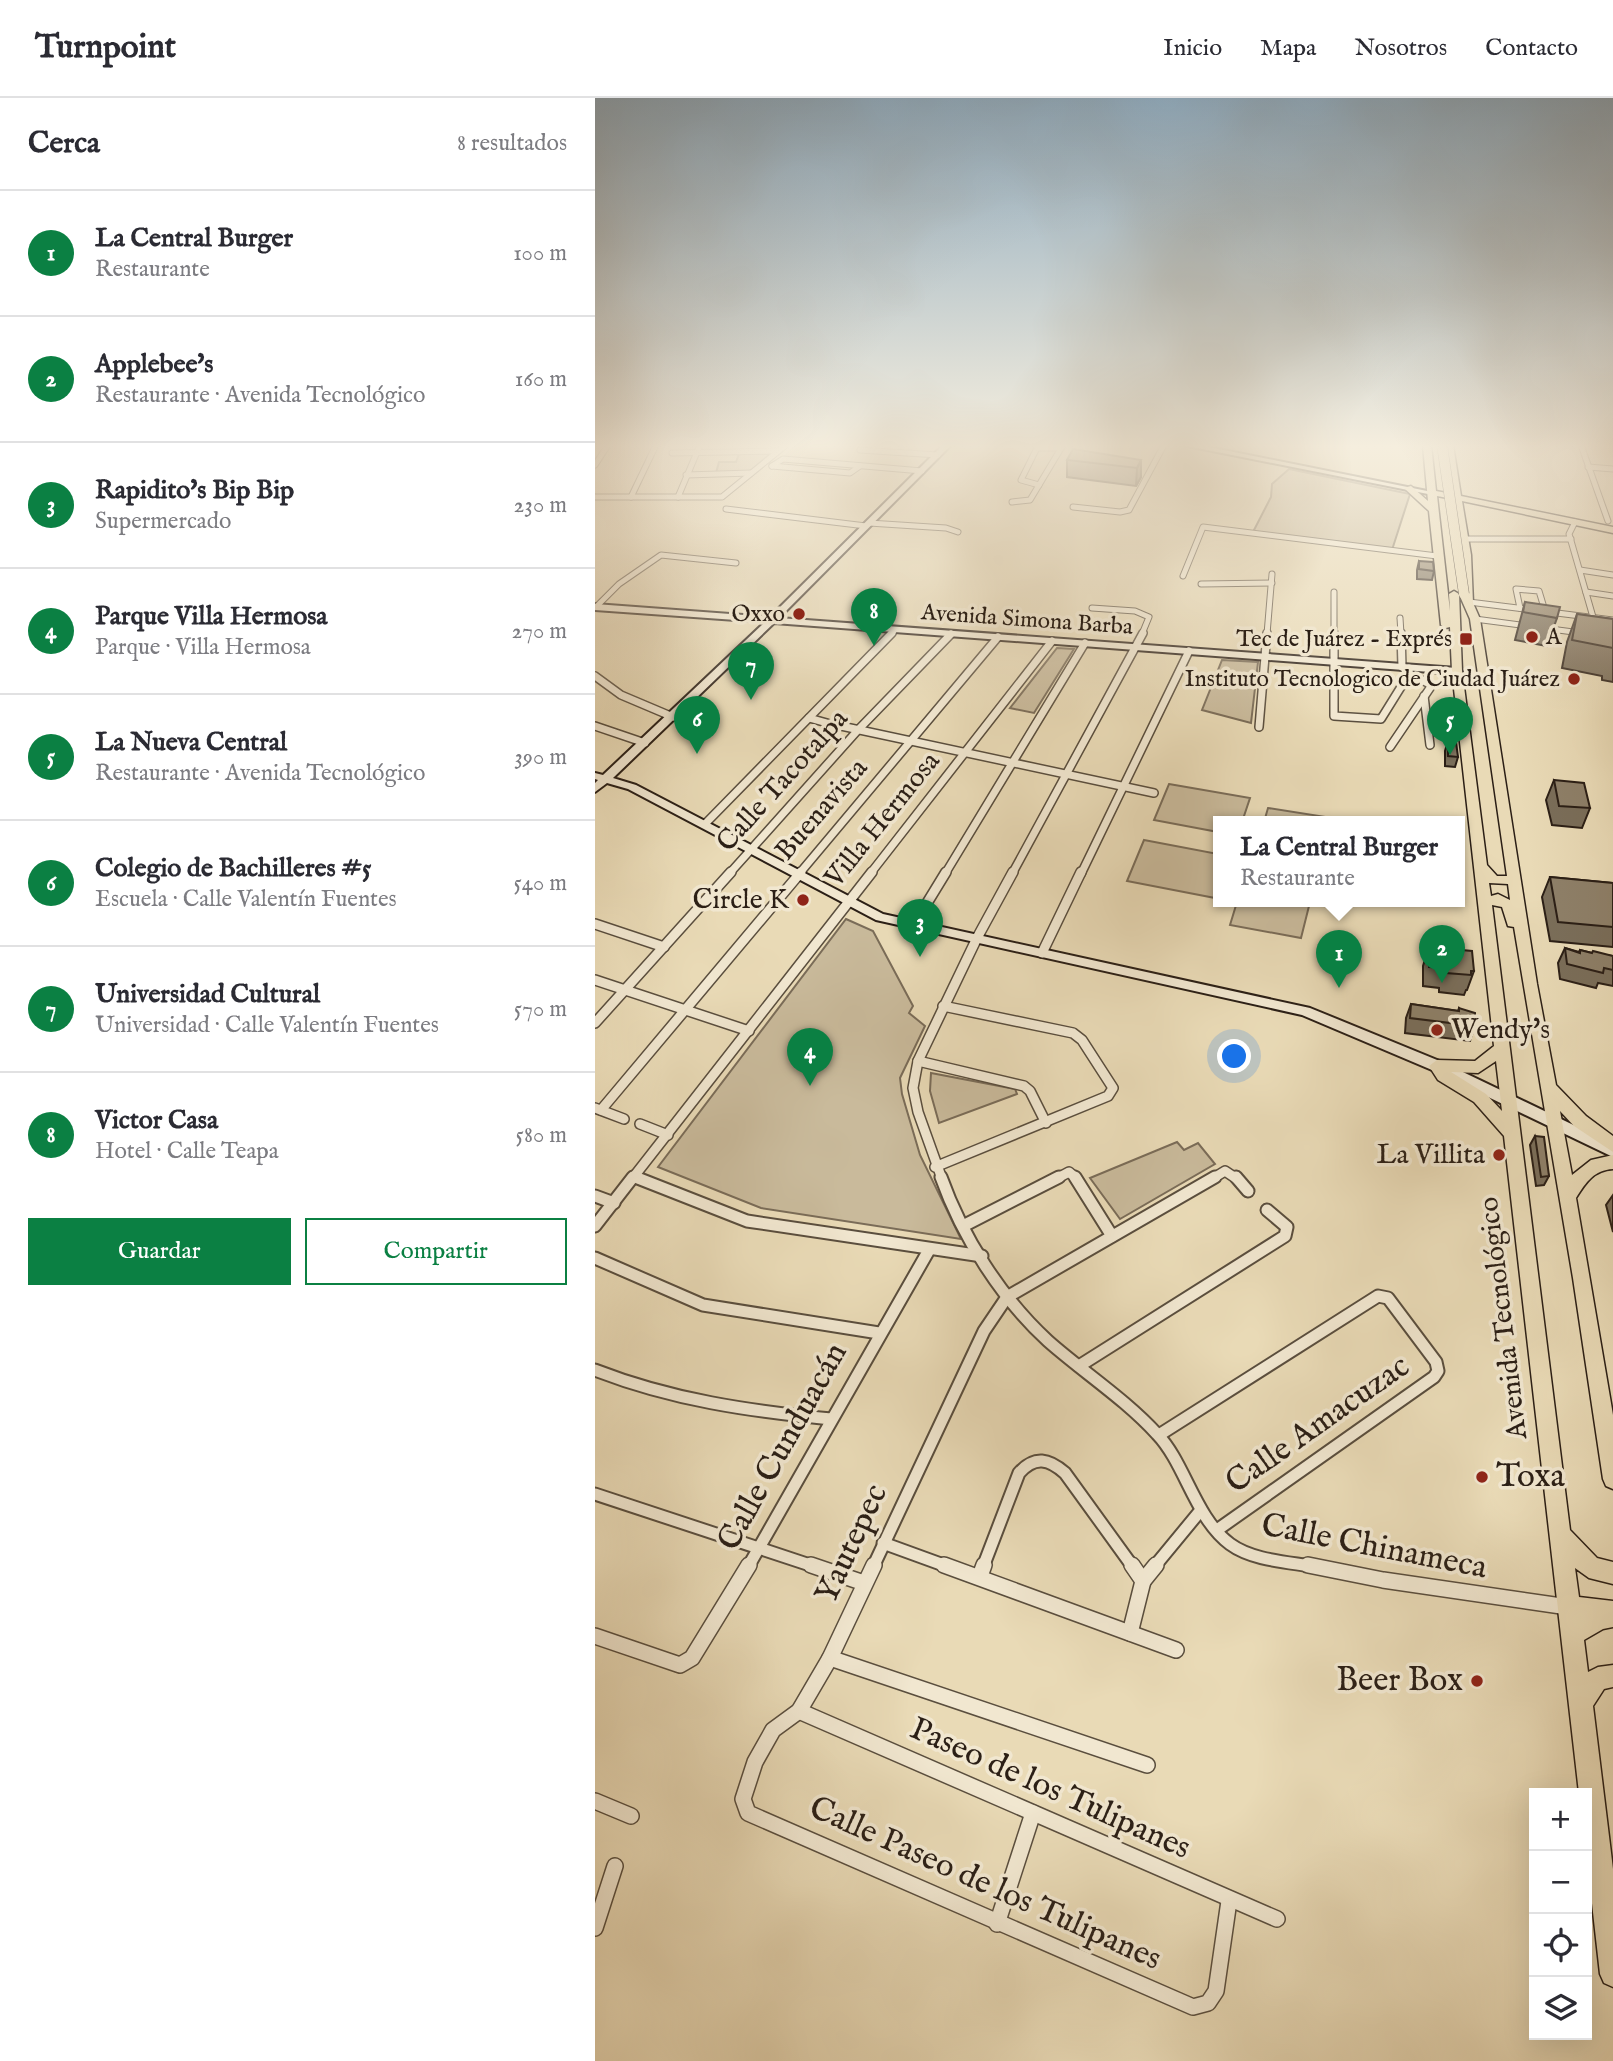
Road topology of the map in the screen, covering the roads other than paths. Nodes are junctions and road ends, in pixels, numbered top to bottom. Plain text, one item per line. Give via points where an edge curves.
1 (856, 537) edge
2 (1199, 537) edge
3 (1281, 537) edge
4 (1436, 537) edge
5 (1451, 537) edge
6 (1454, 537) edge
7 (1570, 537) edge
8 (1464, 538) joint
9 (1571, 540) junction
10 (1437, 556) junction
11 (736, 563) dead end
12 (1580, 570) junction
13 (1272, 574) dead end
14 (1613, 575) edge
15 (1183, 576) dead end
16 (1272, 583) junction
17 (1201, 584) dead end
18 (1334, 592) dead end
19 (1586, 592) junction
20 (1613, 596) edge
21 (1462, 597) junction
22 (596, 607) edge
23 (1092, 608) dead end
24 (1520, 608) junction
25 (1545, 611) junction
26 (1593, 617) junction
27 (1400, 618) dead end
28 (1475, 619) junction
29 (1613, 620) edge
30 (771, 621) junction
31 (895, 630) junction
32 (951, 634) junction
33 (1587, 634) edge
34 (998, 637) junction
35 (1052, 641) junction
36 (1085, 643) junction
37 (1136, 647) junction
38 (1189, 651) junction
39 (1266, 657) junction
40 (1456, 657) junction
41 (1482, 659) junction
42 (1335, 662) junction
43 (1407, 669) junction
44 (1457, 671) junction
45 (595, 676) edge
46 (1485, 679) junction
47 (1424, 696) junction
48 (673, 717) junction
49 (809, 718) junction
50 (827, 723) dead end
51 (595, 726) edge
52 (841, 726) dead end
53 (1259, 727) dead end
54 (858, 730) junction
55 (912, 741) junction
56 (645, 743) junction
57 (1430, 744) dead end
58 (1390, 747) dead end
59 (966, 754) junction
60 (1012, 763) junction
61 (623, 765) junction
62 (1065, 774) junction
63 (601, 777) edge
64 (632, 787) junction
65 (1123, 787) junction
66 (595, 792) edge
67 (1154, 793) dead end
68 (705, 824) junction
69 (751, 849) junction
70 (1480, 866) junction
71 (797, 874) junction
72 (1516, 880) junction
73 (848, 902) junction
74 (1484, 902) junction
75 (595, 924) edge
76 (913, 926) junction
77 (977, 938) junction
78 (664, 947) junction
79 (1042, 953) junction
80 (595, 979) edge
81 (625, 990) junction
82 (1533, 1003) junction
83 (943, 1006) junction
84 (686, 1011) junction
85 (595, 1023) edge
86 (749, 1031) junction
87 (1502, 1048) junction
88 (918, 1061) junction
89 (1437, 1066) junction
90 (1549, 1088) junction
91 (1509, 1101) junction
92 (598, 1109) edge
93 (624, 1119) dead end
94 (1554, 1122) junction
95 (1046, 1123) junction
96 (640, 1124) dead end
97 (1513, 1134) junction
98 (668, 1135) junction
99 (1613, 1145) edge
100 (1613, 1151) edge
101 (1613, 1162) edge
102 (935, 1167) junction
103 (635, 1177) junction
104 (1248, 1191) dead end
105 (595, 1196) edge
106 (1568, 1197) junction
107 (614, 1203) junction
108 (1267, 1210) dead end
109 (595, 1226) edge
110 (963, 1226) junction
111 (1112, 1236) junction
112 (929, 1250) junction
113 (982, 1256) junction
114 (595, 1258) edge
115 (1007, 1297) junction
116 (879, 1333) junction
117 (1079, 1366) junction
118 (595, 1370) edge
119 (831, 1419) junction
120 (1159, 1435) junction
121 (1613, 1479) edge
122 (595, 1494) edge
123 (1201, 1510) junction
124 (1217, 1530) junction
125 (1560, 1534) junction
126 (883, 1543) junction
127 (758, 1550) junction
128 (1613, 1573) edge
129 (981, 1576) junction
130 (1143, 1581) junction
131 (864, 1583) junction
132 (1569, 1607) junction
133 (1613, 1614) edge
134 (1130, 1633) junction
135 (1572, 1635) junction
136 (595, 1636) edge
137 (1176, 1650) dead end
138 (830, 1658) junction
139 (1613, 1676) edge
140 (1581, 1704) junction
141 (799, 1711) junction
142 (1147, 1765) dead end
143 (595, 1801) edge
144 (743, 1805) joint
145 (1033, 1813) junction
146 (631, 1816) dead end
147 (615, 1866) dead end
148 (1229, 1901) junction
149 (1277, 1919) dead end
150 (997, 1924) junction
151 (595, 1928) edge
152 (1613, 1974) edge

1 - 30 main road
2 - 15 street
3 - 10 street
4 - 10 main road
5 - 21 main road, Avenida Tecnológico
6 - 21 main road, Avenida Tecnológico, bridge
7 - 9 street
8 - 9 street
8 - 21 main road via 1471,596
9 - 12 street
10 - 44 main road via 1450,657
11 - 22 street via 661,555 619,584
12 - 14 street
12 - 19 street
13 - 16 street
16 - 17 street
16 - 39 street
18 - 42 street
19 - 20 street
19 - 26 street
21 - 24 street
21 - 28 main road, Avenida Tecnológico
21 - 40 main road, Avenida Tecnológico
22 - 30 main road, Avenida Simona Barba
23 - 37 street, Calle Chinameca via 1147,615 1148,624
24 - 25 street
24 - 25 street via 1516,589 1533,588 1539,591
25 - 26 street
26 - 29 street
27 - 43 street
28 - 33 street
28 - 41 main road, Avenida Tecnológico
30 - 31 main road, Avenida Simona Barba
30 - 48 main road
31 - 32 main road, Avenida Simona Barba
31 - 49 street
32 - 34 main road, Avenida Simona Barba
32 - 54 street, Calle Tacotalpa
34 - 35 main road, Avenida Simona Barba
34 - 55 street, Buenavista
35 - 36 main road, Avenida Simona Barba
35 - 59 street, Villa Hermosa
36 - 37 main road, Avenida Simona Barba
36 - 60 street
37 - 38 main road, Avenida Simona Barba
37 - 62 street, Calle Chinameca
38 - 39 main road, Avenida Simona Barba
38 - 65 street
39 - 42 main road, Avenida Simona Barba
39 - 53 street
40 - 41 main road via 1467,662
40 - 44 main road, Avenida Tecnológico
41 - 46 main road, Avenida Tecnológico
42 - 43 main road, Avenida Simona Barba
42 - 43 street via 1334,716 1381,719
43 - 44 main road, Avenida Simona Barba
43 - 47 street via 1430,684
44 - 46 main road
44 - 70 main road, Avenida Tecnológico
45 - 48 street via 621,695
46 - 72 main road, Avenida Tecnológico
47 - 57 street
47 - 58 street
48 - 56 main road
49 - 50 street
49 - 68 street
51 - 56 street
52 - 54 street
54 - 55 street
54 - 69 street, Calle Tacotalpa
55 - 59 street
55 - 71 street, Buenavista
56 - 61 main road
59 - 60 street
59 - 73 street, Villa Hermosa
60 - 62 street
60 - 76 street
61 - 63 main road
61 - 64 main road via 625,781
62 - 65 street
62 - 77 street, Calle Chinameca
63 - 64 main road
63 - 66 main road
64 - 66 main road
64 - 68 main road
65 - 67 street
65 - 79 street
68 - 69 main road
69 - 71 main road
69 - 78 street, Calle Tacotalpa
70 - 72 main road via 1493,880
70 - 74 main road, Avenida Tecnológico
71 - 73 main road
71 - 84 street, Buenavista
72 - 82 main road, Avenida Tecnológico
73 - 76 main road
73 - 86 street, Villa Hermosa
74 - 82 main road via 1503,900 1511,909 1521,979
74 - 87 main road, Avenida Tecnológico
75 - 78 street
76 - 77 main road
77 - 79 main road
77 - 83 street, Calle Chinameca
78 - 81 street, Calle Tacotalpa
79 - 89 main road via 1305,1011
80 - 81 street
81 - 84 street
81 - 85 street, Calle Tacotalpa
82 - 90 main road, Avenida Tecnológico
83 - 88 street, Calle Chinameca
83 - 95 street via 1073,1033 1089,1051 1113,1091
84 - 86 street
84 - 92 street, Buenavista
86 - 98 street, Villa Hermosa
87 - 89 main road via 1478,1067
87 - 91 main road, Avenida Tecnológico
88 - 95 street via 1024,1086
88 - 102 street, Calle Chinameca via 913,1088
89 - 91 main road
89 - 97 main road via 1444,1076 1480,1098
90 - 94 main road, Avenida Tecnológico
90 - 99 main road via 1580,1121
91 - 94 main road
91 - 97 main road, Avenida Tecnológico
92 - 93 street
94 - 100 main road
94 - 106 main road, Avenida Tecnológico
95 - 102 street
96 - 98 street
97 - 125 main road, Avenida Tecnológico
98 - 103 street, Villa Hermosa
101 - 106 main road via 1587,1169
102 - 110 street, Calle Chinameca
103 - 107 street, Villa Hermosa
103 - 112 street via 747,1221
104 - 111 street via 1226,1171
105 - 107 street
106 - 121 main road, Avenida Tecnológico
107 - 109 street, Villa Hermosa
108 - 117 street via 1287,1227 1285,1236
110 - 111 street via 1069,1172
110 - 113 street, Calle Chinameca
111 - 115 street
112 - 113 street
112 - 116 street, Calle Cunduacán
113 - 115 street, Calle Chinameca
114 - 116 street via 703,1306
115 - 117 street, Calle Chinameca
115 - 126 street, Yautepec via 984,1331
116 - 119 street, Calle Cunduacán
117 - 120 street, Calle Chinameca
118 - 119 street via 672,1399
119 - 127 street, Calle Cunduacán
120 - 123 street, Calle Chinameca
120 - 124 street, Calle Amacuzac via 1381,1296 1388,1298 1436,1362 1437,1374
122 - 127 street
123 - 124 street, Calle Chinameca
123 - 130 street, Calle Amacuzac
124 - 132 street, Calle Chinameca via 1229,1544 1249,1555 1418,1587
125 - 128 main road via 1592,1568
125 - 132 main road, Avenida Tecnológico
126 - 129 street
126 - 131 street, Yautepec
127 - 131 street
127 - 136 street, Calle Cunduacán via 701,1647 680,1665
129 - 130 street via 1019,1474 1041,1459 1065,1473
129 - 134 street
130 - 134 street
131 - 138 street, Yautepec
132 - 133 main road
132 - 135 main road, Avenida Tecnológico
133 - 135 main road
134 - 137 street
135 - 140 main road, Avenida Tecnológico
138 - 141 street, Yautepec
138 - 142 street
139 - 140 main road via 1598,1678
140 - 152 main road, Avenida Tecnológico
141 - 144 street, Yautepec via 773,1730 755,1762
141 - 145 street, Paseo de los Tulipanes
143 - 146 street
144 - 150 street, Calle Paseo de los Tulipanes via 748,1813
145 - 148 street, Paseo de los Tulipanes
145 - 150 street
147 - 151 street
148 - 149 street, Paseo de los Tulipanes
148 - 150 street, Calle Paseo de los Tulipanes via 1216,1991 1208,2003 1193,2007

